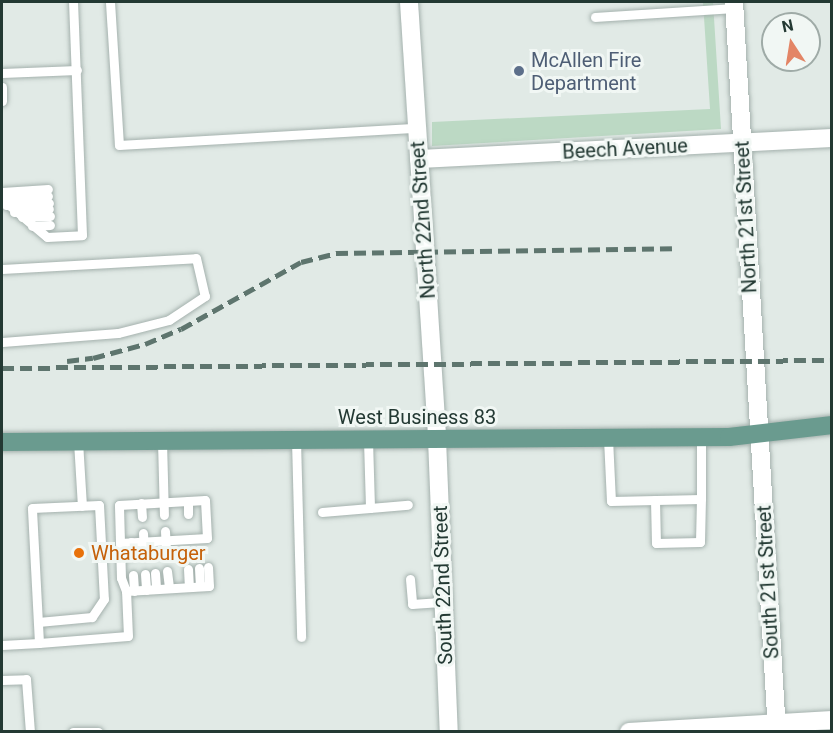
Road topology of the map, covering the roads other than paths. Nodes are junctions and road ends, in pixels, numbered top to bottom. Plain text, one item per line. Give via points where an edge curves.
1 (73, 2) edge
2 (110, 2) edge
3 (409, 2) edge
4 (734, 5) edge
5 (595, 17) dead end
6 (77, 70) junction
7 (2, 73) edge
8 (2, 87) edge
9 (2, 101) edge
10 (417, 128) junction
11 (831, 138) edge
12 (742, 143) junction
13 (419, 159) junction
14 (2, 192) edge
15 (3, 201) edge
16 (49, 206) junction
17 (18, 215) junction
18 (32, 226) junction
19 (2, 269) edge
20 (2, 342) edge
21 (831, 425) edge
22 (759, 432) junction
23 (701, 437) junction
24 (608, 438) junction
25 (437, 439) junction
26 (296, 440) junction
27 (368, 440) junction
28 (78, 441) junction
29 (162, 441) junction
30 (2, 442) edge
31 (701, 499) junction
32 (655, 500) junction
33 (188, 501) junction
34 (164, 502) junction
35 (141, 503) junction
36 (82, 506) junction
37 (408, 506) dead end
38 (370, 508) junction
39 (322, 512) dead end
40 (188, 514) dead end
41 (164, 515) dead end
42 (142, 517) dead end
43 (166, 536) junction
44 (146, 538) junction
45 (196, 540) junction
46 (131, 542) junction
47 (120, 543) junction
48 (187, 549) dead end
49 (166, 551) dead end
50 (149, 553) dead end
51 (131, 555) dead end
52 (204, 568) dead end
53 (188, 569) dead end
54 (168, 571) dead end
55 (150, 573) dead end
56 (133, 575) dead end
57 (410, 579) dead end
58 (189, 587) junction
59 (169, 588) junction
60 (151, 589) junction
61 (130, 591) junction
62 (444, 602) junction
63 (38, 622) junction
64 (301, 638) dead end
65 (39, 643) junction
66 (2, 645) edge
67 (2, 680) edge
68 (831, 720) edge
69 (776, 727) edge
70 (30, 732) edge
71 (72, 732) edge
72 (98, 732) edge
73 (449, 732) edge
74 (629, 732) edge

1 - 6 lane
2 - 10 lane via 119,145
3 - 10 street, North 22nd Street
4 - 5 lane
4 - 12 street, North 21st Street
6 - 7 lane
6 - 18 lane via 77,205 82,235 46,237
8 - 9 lane
10 - 13 street, North 22nd Street
11 - 12 street, Beech Avenue
12 - 13 street, Beech Avenue
12 - 22 street, North 21st Street
13 - 25 street, North 22nd Street
14 - 16 lane
15 - 16 lane
15 - 17 lane
16 - 17 lane
16 - 18 lane
17 - 18 lane
19 - 20 lane via 196,258 204,296 169,320 118,333
21 - 22 main road, West Business 83
22 - 23 main road, West Business 83
22 - 69 street, South 21st Street
23 - 24 main road, West Business 83
23 - 31 lane
24 - 25 main road, West Business 83
24 - 32 lane via 611,501
25 - 27 main road, West Business 83
25 - 62 street, South 22nd Street
26 - 27 main road, West Business 83
26 - 29 main road, West Business 83
26 - 64 lane
27 - 38 lane
28 - 29 main road, West Business 83
28 - 30 main road, West Business 83
28 - 36 lane
29 - 34 lane
31 - 32 lane
31 - 32 lane via 700,542 656,543
33 - 34 lane
33 - 40 lane
33 - 45 lane via 205,500
34 - 35 lane
34 - 41 lane
35 - 42 lane
35 - 47 lane via 119,505
36 - 63 lane via 32,508
36 - 63 lane via 99,505 104,599 92,617
37 - 38 lane
38 - 39 lane
43 - 44 lane
43 - 45 lane
43 - 49 lane
44 - 46 lane
44 - 50 lane
45 - 48 lane
46 - 47 lane
46 - 51 lane
47 - 61 lane via 121,578
52 - 58 lane via 209,586
53 - 58 lane
54 - 59 lane
55 - 60 lane
56 - 61 lane
57 - 62 lane via 412,604
58 - 59 lane
59 - 60 lane
60 - 61 lane
61 - 65 lane via 128,636
62 - 73 street, South 22nd Street
63 - 65 lane
65 - 66 lane
67 - 70 lane via 26,679
68 - 69 street
69 - 74 street
71 - 72 lane

